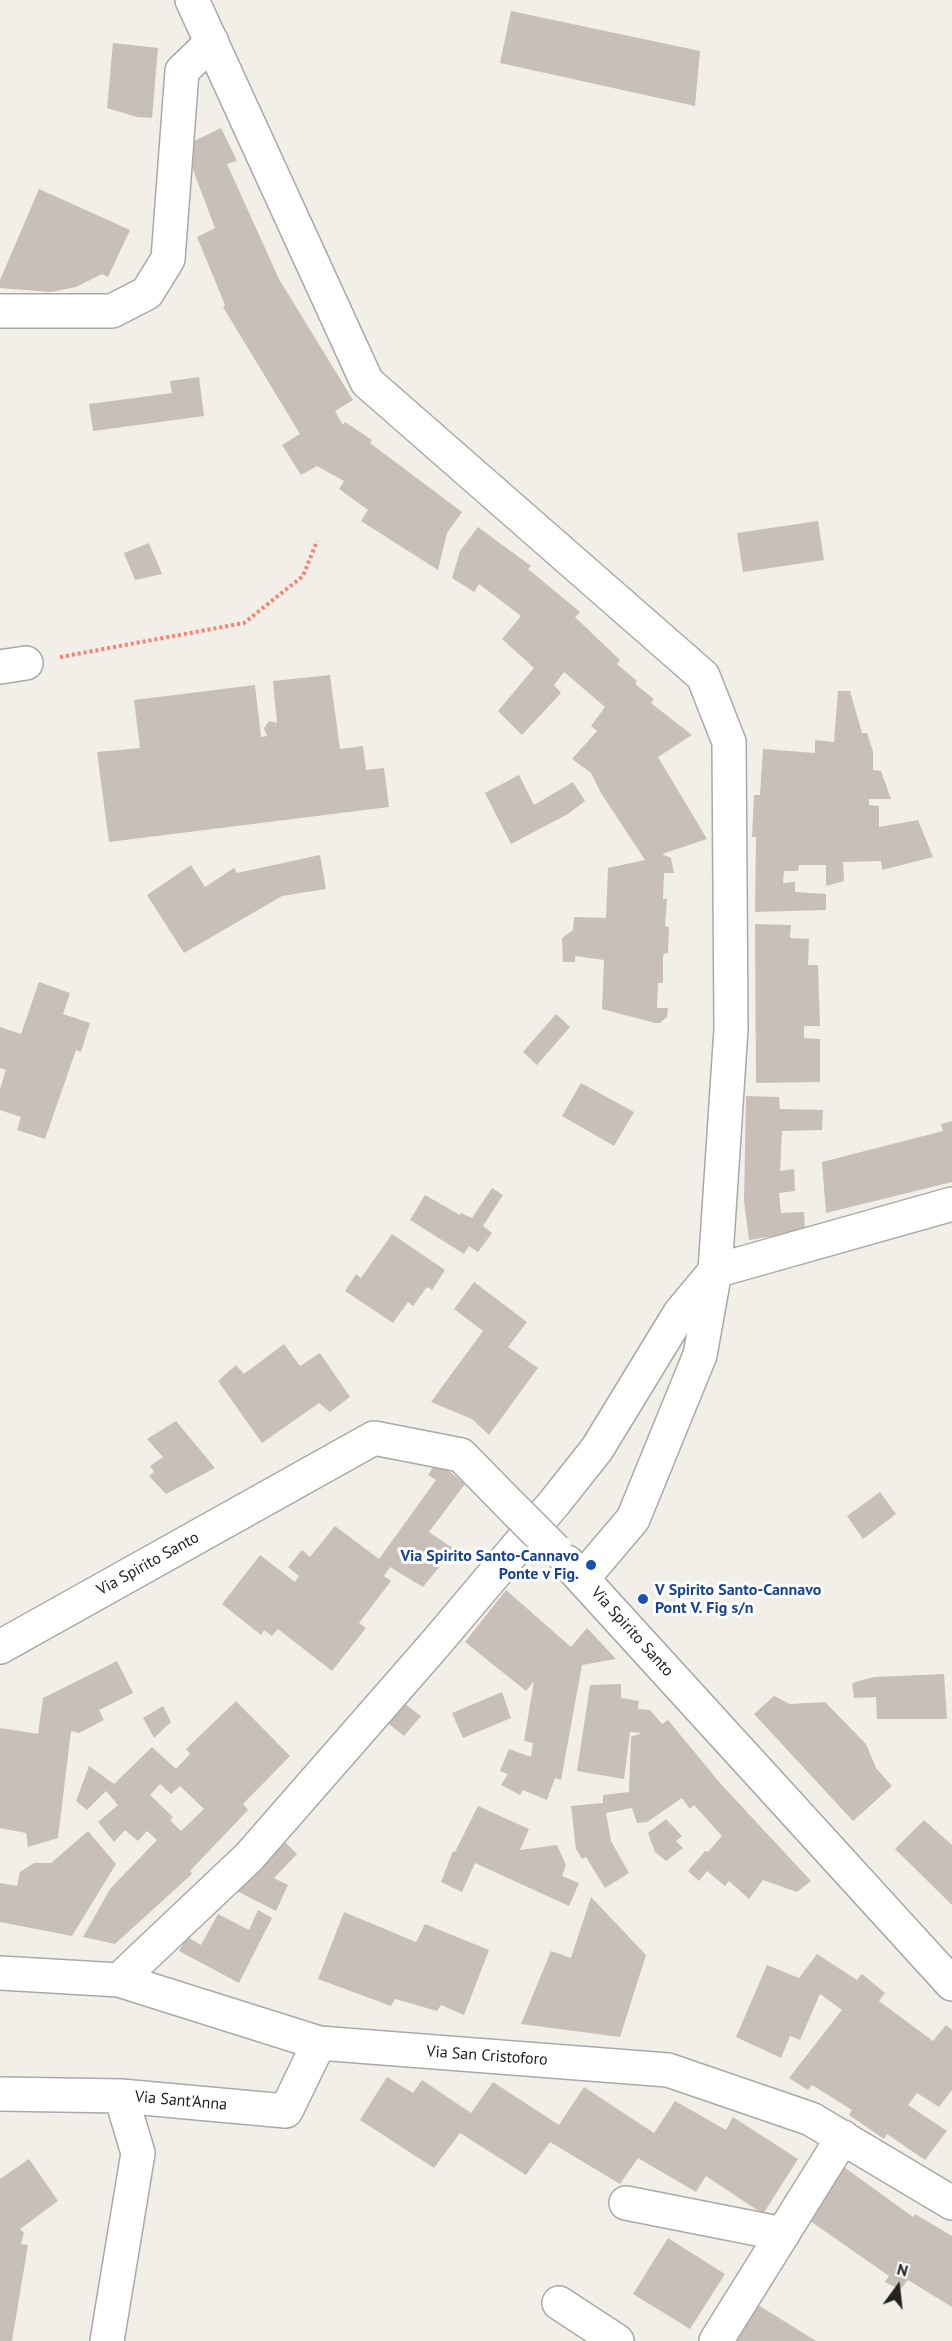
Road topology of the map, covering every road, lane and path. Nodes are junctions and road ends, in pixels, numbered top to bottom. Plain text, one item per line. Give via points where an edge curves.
1 (192, 0) edge
2 (212, 42) junction
3 (0, 311) edge
4 (317, 542) dead end
5 (13, 665) edge
6 (952, 1203) edge
7 (715, 1271) junction
8 (583, 1578) junction
9 (0, 1647) edge
10 (0, 1973) edge
11 (120, 1980) junction
12 (952, 1984) edge
13 (319, 2043) junction
14 (0, 2094) edge
15 (121, 2096) junction
16 (843, 2137) junction
17 (952, 2202) edge
18 (626, 2203) dead end
19 (783, 2234) junction
20 (559, 2303) dead end
21 (107, 2341) edge
22 (617, 2341) edge
23 (716, 2341) edge

1 - 2 street
2 - 3 street via 182,71 168,259 147,293 112,311
2 - 7 street via 367,382 703,676 729,742 731,1029
4 - 5 path via 303,576 244,623
6 - 7 street
7 - 8 street via 700,1355 633,1520
7 - 11 street via 680,1313 597,1449 555,1502 249,1857
8 - 9 street, Via Spirito Santo, bridge via 461,1455 374,1438
8 - 12 street, Via Spirito Santo
10 - 11 street, Via San Cristoforo
11 - 13 street, Via San Cristoforo
13 - 15 street, Via Sant'Anna via 286,2111
13 - 16 street, Via San Cristoforo via 668,2070 811,2119
14 - 15 street, Via Sant'Anna
15 - 21 street via 138,2153
16 - 17 street, Via San Cristoforo
16 - 19 street
18 - 19 street
19 - 23 street
20 - 22 street

